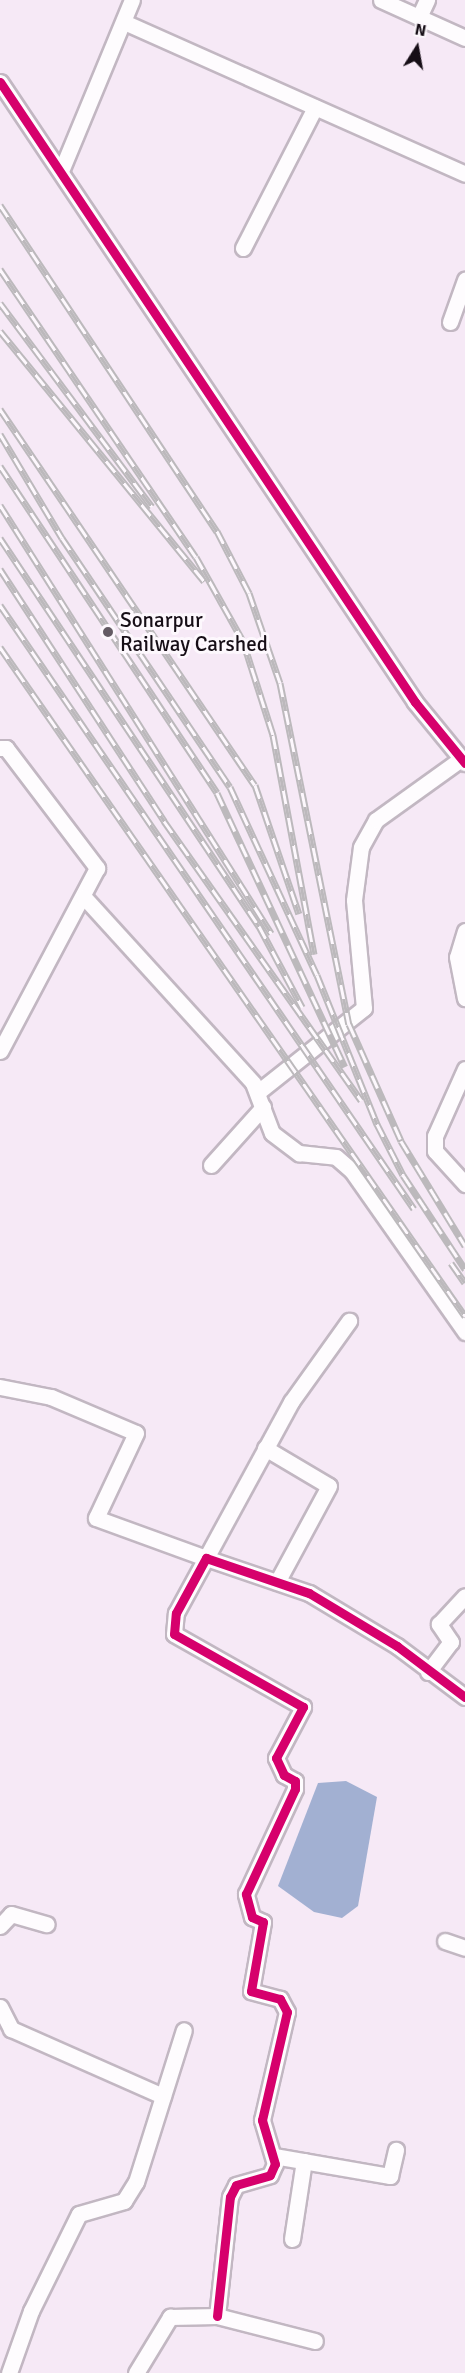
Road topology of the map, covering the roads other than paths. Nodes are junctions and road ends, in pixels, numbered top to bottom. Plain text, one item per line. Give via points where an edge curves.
1 (132, 0) edge
2 (381, 0) edge
3 (427, 0) edge
4 (419, 17) junction
5 (124, 22) junction
6 (465, 38) edge
7 (0, 82) edge
8 (315, 107) junction
9 (61, 171) junction
10 (465, 174) edge
11 (243, 248) dead end
12 (465, 280) edge
13 (450, 322) dead end
14 (0, 748) edge
15 (463, 761) edge
16 (84, 897) junction
17 (465, 931) edge
18 (465, 998) edge
19 (0, 1051) edge
20 (465, 1069) edge
21 (258, 1092) junction
22 (262, 1107) junction
23 (211, 1165) dead end
24 (465, 1184) edge
25 (349, 1321) dead end
26 (465, 1332) edge
27 (0, 1386) edge
28 (265, 1448) junction
29 (206, 1558) junction
30 (277, 1582) junction
31 (465, 1596) edge
32 (428, 1672) junction
33 (465, 1697) edge
34 (47, 1924) dead end
35 (0, 1926) edge
36 (445, 1941) dead end
37 (465, 1948) edge
38 (0, 2007) edge
39 (184, 2030) dead end
40 (163, 2096) junction
41 (396, 2150) dead end
42 (274, 2156) junction
43 (304, 2161) junction
44 (292, 2240) dead end
45 (217, 2316) junction
46 (315, 2341) dead end
47 (9, 2373) edge
48 (136, 2373) edge

1 - 5 street
2 - 4 street
3 - 4 street
4 - 6 street
5 - 8 street
5 - 9 street
7 - 9 street
8 - 10 street
8 - 11 street
9 - 15 street via 415,702
12 - 13 street
14 - 16 street via 6,748 97,868
15 - 21 street via 376,819 361,848 354,900 364,1008
16 - 19 street via 26,994
16 - 21 street
17 - 18 street via 457,957
20 - 24 street via 435,1136 435,1151
21 - 22 street
22 - 23 street
22 - 26 street via 272,1133 287,1146 336,1157 352,1171
25 - 28 street
27 - 29 street via 51,1397 136,1433 96,1518
28 - 29 street
28 - 30 street via 329,1486
29 - 30 street
29 - 42 street via 176,1613 174,1635 303,1707 276,1758 284,1775 295,1780 295,1790 246,1894 252,1917 263,1922 251,1991 280,2000 287,2012 262,2120
30 - 32 street via 309,1593 366,1625
31 - 32 street via 439,1624 451,1642
32 - 33 street
34 - 35 street via 11,1914
36 - 37 street
38 - 40 street via 11,2029
39 - 40 street
40 - 47 street via 136,2182 115,2206 79,2214 31,2311
41 - 43 street via 390,2176
42 - 43 street
42 - 45 street via 270,2175 236,2185 230,2197
43 - 44 street
45 - 46 street
45 - 48 street via 170,2317

